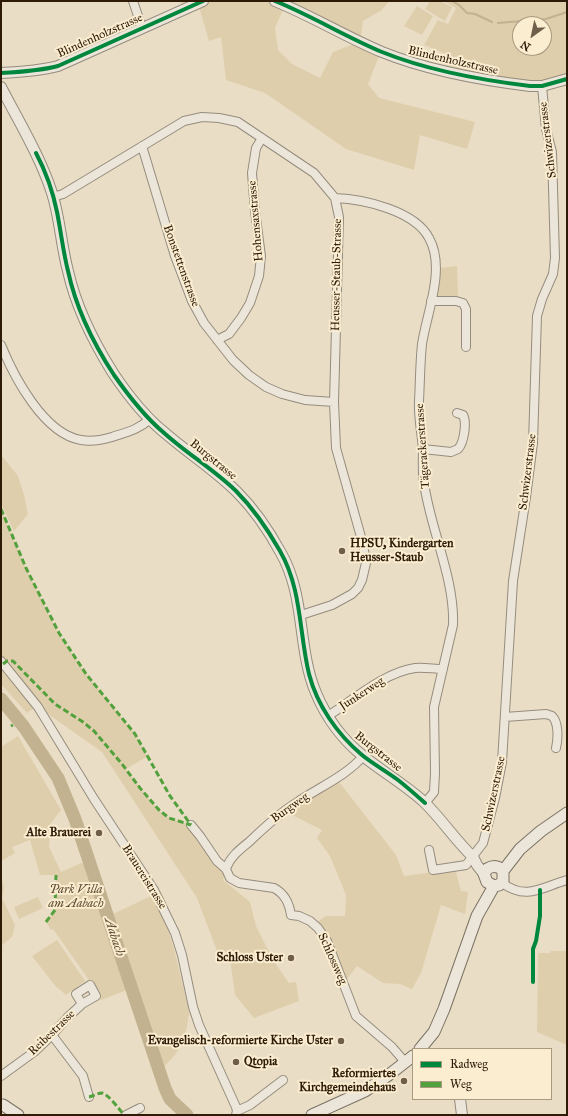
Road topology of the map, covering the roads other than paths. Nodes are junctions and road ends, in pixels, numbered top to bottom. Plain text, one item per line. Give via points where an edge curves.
1 (133, 1) edge
2 (203, 1) edge
3 (275, 1) edge
4 (142, 28) junction
5 (1, 73) edge
6 (567, 79) edge
7 (542, 86) junction
8 (1, 88) edge
9 (262, 138) junction
10 (142, 146) junction
11 (53, 197) junction
12 (335, 198) junction
13 (431, 301) junction
14 (217, 340) junction
15 (1, 345) edge
16 (466, 347) dead end
17 (334, 402) junction
18 (457, 413) dead end
19 (150, 419) junction
20 (423, 449) junction
21 (301, 615) junction
22 (1, 662) edge
23 (443, 670) junction
24 (328, 716) junction
25 (505, 718) junction
26 (556, 748) dead end
27 (363, 756) junction
28 (425, 803) junction
29 (567, 813) edge
30 (191, 824) dead end
31 (429, 850) dead end
32 (473, 857) junction
33 (226, 869) junction
34 (494, 876) junction
35 (567, 880) edge
36 (82, 1004) dead end
37 (52, 1035) junction
38 (421, 1048) edge
39 (409, 1059) edge
40 (1, 1076) edge
41 (283, 1080) dead end
42 (89, 1097) dead end
43 (460, 1100) edge
44 (2, 1103) edge
45 (140, 1108) dead end
46 (236, 1113) edge
47 (10, 1115) edge
48 (18, 1115) edge
49 (126, 1115) edge
50 (312, 1115) edge
51 (462, 1115) edge

1 - 4 street
2 - 4 street, Blindenholzstrasse
3 - 7 street, Blindenholzstrasse via 360,42 416,65 515,84
4 - 5 street, Blindenholzstrasse via 58,66 43,70
6 - 7 street, Blindenholzstrasse
7 - 25 street, Schwizerstrasse via 546,129 552,152 555,258 538,316 533,443 513,581
8 - 11 street, Burgstrasse via 39,160
9 - 10 street, Heusser-Staub-Strasse via 238,122 202,117 184,122
9 - 12 street, Heusser-Staub-Strasse via 314,173
9 - 14 street, Hohensaxstrasse via 256,148 252,173 262,256 259,276 250,303 241,318 229,334
10 - 11 street, Heusser-Staub-Strasse via 63,194
10 - 14 street, Bonstettenstrasse via 175,256 192,302
11 - 19 street, Burgstrasse via 68,272 87,326 114,375
12 - 13 street, Tägerackerstrasse via 346,198 393,210 421,226 431,242 436,257
12 - 17 street, Heusser-Staub-Strasse via 339,217
13 - 16 street via 463,303 466,309
13 - 20 street, Tägerackerstrasse via 422,345 420,382
14 - 17 street, Bonstettenstrasse via 233,360 266,387 305,400
15 - 19 street via 13,373 27,395 53,426 66,435 81,440 101,440 139,428
17 - 21 street, Heusser-Staub-Strasse via 336,448 366,555 365,572 358,588 352,594 332,605
18 - 20 street via 465,419 463,440 458,449 451,452
19 - 21 street, Burgstrasse via 227,483 264,525 284,558
20 - 23 street, Tägerackerstrasse via 424,483 453,610 453,625
21 - 24 street, Burgstrasse via 310,674 316,694
22 - 46 street, Brauereistrasse via 38,707 162,905 182,955 199,1025
23 - 24 street, Junkerweg via 414,668 390,676
23 - 28 street, Tägerackerstrasse via 434,707 434,792
24 - 27 street, Burgstrasse
25 - 26 street via 546,714 552,716 556,726
25 - 32 street, Schwizerstrasse via 502,762 495,798 483,843
27 - 28 street, Burgstrasse
27 - 33 street, Burgweg via 342,774 273,819 232,857
28 - 32 street, Burgstrasse
29 - 34 main road via 520,849
30 - 33 street via 217,861
31 - 32 street via 433,870 466,865
32 - 34 street, Burgstrasse via 482,861
33 - 39 street, Schlossweg via 230,878 235,881 278,890 289,904 291,915 305,918 314,924 327,941 356,1016
34 - 35 street via 511,890 526,892 540,890
34 - 38 main road via 483,894 444,1009 434,1032
36 - 37 street, Reibestrasse
37 - 40 street, Reibestrasse
37 - 42 street via 83,1076
39 - 50 main road via 365,1091
41 - 46 street
43 - 51 street
44 - 47 main road
44 - 48 main road
45 - 49 street

